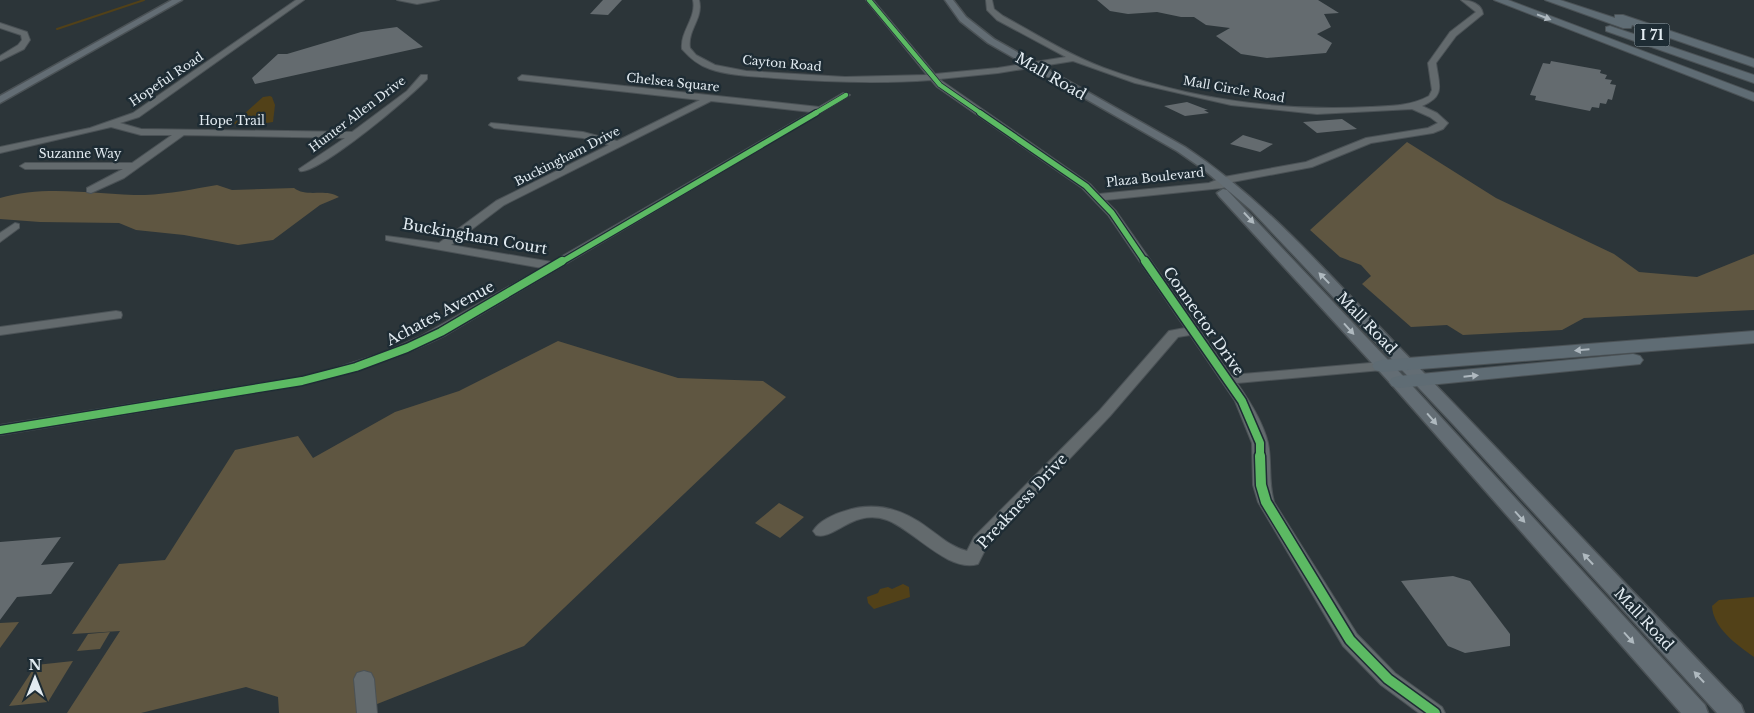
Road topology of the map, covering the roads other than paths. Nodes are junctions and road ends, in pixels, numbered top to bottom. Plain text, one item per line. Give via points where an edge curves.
1 (178, 0) edge
2 (301, 0) edge
3 (400, 0) edge
4 (436, 0) edge
5 (696, 0) edge
6 (869, 0) edge
7 (949, 0) edge
8 (989, 0) edge
9 (1464, 0) edge
10 (1499, 0) edge
11 (1528, 0) edge
12 (1550, 0) edge
13 (1568, 0) edge
14 (939, 2) dead end
15 (0, 25) edge
16 (1646, 41) junction
17 (1071, 56) junction
18 (0, 59) edge
19 (1754, 63) edge
20 (1025, 65) junction
21 (1754, 70) edge
22 (424, 77) dead end
23 (522, 78) dead end
24 (934, 78) junction
25 (1754, 79) edge
26 (1754, 89) edge
27 (846, 95) dead end
28 (1754, 97) edge
29 (710, 98) junction
30 (0, 100) edge
31 (1414, 106) junction
32 (822, 110) junction
33 (112, 124) junction
34 (494, 125) dead end
35 (183, 132) junction
36 (353, 135) junction
37 (619, 144) junction
38 (0, 150) edge
39 (25, 166) dead end
40 (135, 166) junction
41 (304, 169) dead end
42 (1223, 183) junction
43 (91, 190) dead end
44 (1099, 197) junction
45 (15, 226) dead end
46 (390, 238) dead end
47 (0, 239) edge
48 (441, 247) junction
49 (554, 266) junction
50 (116, 315) dead end
51 (0, 331) edge
52 (1193, 331) junction
53 (1754, 336) edge
54 (1754, 348) edge
55 (1382, 366) junction
56 (1403, 373) junction
57 (1228, 380) junction
58 (1422, 380) junction
59 (0, 430) edge
60 (822, 532) dead end
61 (364, 679) dead end
62 (367, 713) edge
63 (1435, 713) edge
64 (1696, 713) edge
65 (1732, 713) edge

1 - 30 main road
2 - 33 street, Hopeful Road via 149,108
3 - 4 street
5 - 24 street, Cayton Road via 698,10 684,45 695,58 716,67 749,74 818,80
6 - 24 street, Connector Drive
7 - 20 main road, Mall Road via 975,30
8 - 17 street, Mall Circle Road via 989,6 1000,18
9 - 31 street, Mall Circle Road via 1477,8 1479,14 1441,48 1432,63 1435,93 1428,101
10 -> 28 highway
11 - 16 highway, I 71
12 - 21 highway, I 71
13 - 19 highway
14 - 20 main road, Mall Road via 961,30
15 - 18 street via 24,34 26,40 21,47
16 - 25 highway, I 71
16 - 26 highway via 1678,58
17 - 20 street
17 - 31 street, Mall Circle Road via 1104,71 1141,82 1251,107 1312,112
20 - 24 street
20 - 42 main road, Mall Road
22 - 36 street, Hunter Allen Drive via 410,93
23 - 29 street, Chelsea Square
24 - 44 street, Connector Drive
27 - 32 street, Achates Avenue
29 - 32 street, Chelsea Square
29 - 37 street, Buckingham Drive
31 - 42 street, Plaza Boulevard via 1416,111 1440,127 1369,140 1284,176
32 - 49 street, Achates Avenue
33 - 35 street, Hope Trail via 141,132
33 - 38 street, Hopeful Road
34 - 37 street via 583,135
35 - 36 street, Hope Trail
35 - 40 street
36 - 41 street, Hunter Allen Drive
37 - 48 street, Buckingham Drive via 500,203
39 - 40 street, Suzanne Way
40 - 43 street
42 - 44 street, Plaza Boulevard
42 -> 55 main road, Mall Road via 1261,232
56 -> 42 main road, Mall Road via 1277,230
44 - 52 street, Connector Drive
45 - 47 street
46 - 48 street, Buckingham Court
48 - 49 street, Buckingham Court
49 - 59 street, Achates Avenue via 414,346 333,374
50 - 51 street
52 - 57 street, Connector Drive
52 - 60 street, Preakness Drive via 1174,334 1105,413 980,542 972,559 949,552 919,529 890,514 853,512 834,521
53 -> 56 highway
58 -> 54 highway
55 - 56 highway
55 - 57 street
56 - 58 highway
56 -> 64 main road, Mall Road
57 - 63 street, Connector Drive via 1242,401 1260,444 1261,485 1266,502 1340,624 1374,667
65 -> 58 main road, Mall Road
61 - 62 street

